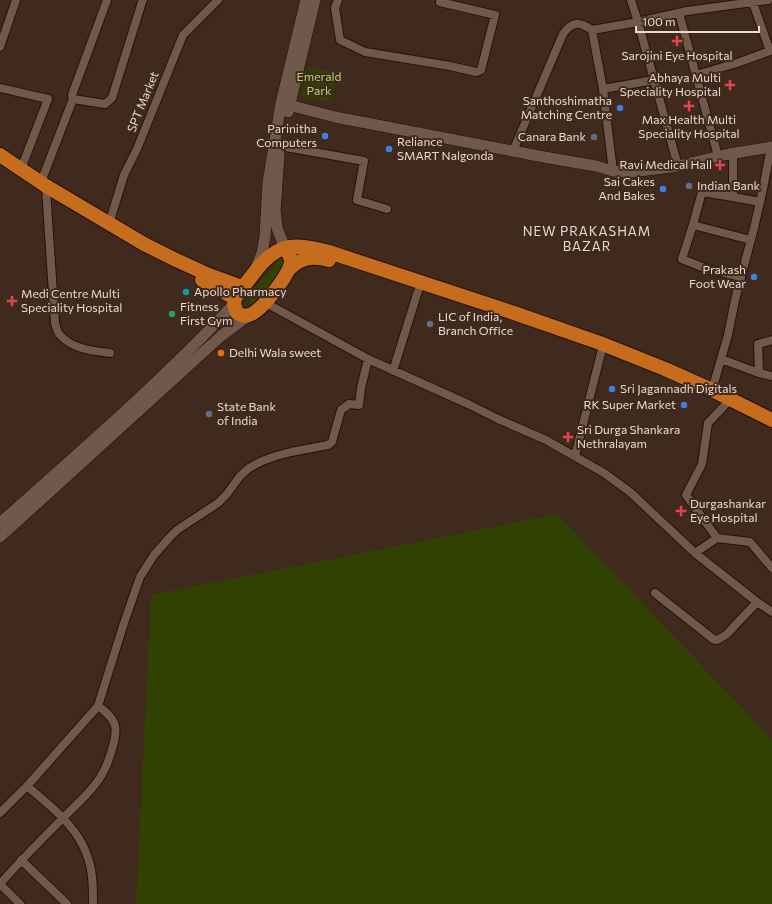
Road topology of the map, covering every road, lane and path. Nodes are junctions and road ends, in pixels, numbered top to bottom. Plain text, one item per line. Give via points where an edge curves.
1 (16, 0) edge
2 (107, 0) edge
3 (218, 0) edge
4 (306, 0) edge
5 (316, 0) edge
6 (338, 0) edge
7 (631, 0) edge
8 (768, 0) edge
9 (140, 1) edge
10 (753, 1) edge
11 (440, 2) dead end
12 (727, 3) edge
13 (679, 13) junction
14 (638, 22) junction
15 (592, 30) junction
16 (0, 47) edge
17 (696, 76) junction
18 (654, 80) junction
19 (0, 88) edge
20 (603, 89) junction
21 (73, 99) junction
22 (285, 104) junction
23 (280, 146) junction
24 (771, 147) edge
25 (513, 152) junction
26 (733, 153) junction
27 (0, 155) edge
28 (718, 156) junction
29 (678, 166) junction
30 (20, 169) junction
31 (613, 171) junction
32 (44, 184) junction
33 (733, 197) junction
34 (760, 202) junction
35 (387, 208) dead end
36 (110, 224) junction
37 (693, 225) junction
38 (751, 240) junction
39 (285, 248) junction
40 (289, 269) junction
41 (254, 273) junction
42 (741, 278) junction
43 (418, 290) junction
44 (237, 296) junction
45 (266, 303) junction
46 (249, 315) junction
47 (772, 340) edge
48 (602, 349) junction
49 (110, 353) dead end
50 (368, 359) junction
51 (721, 359) junction
52 (393, 371) junction
53 (759, 373) junction
54 (772, 376) edge
55 (712, 390) junction
56 (726, 404) junction
57 (772, 420) edge
58 (772, 427) edge
59 (575, 456) junction
60 (0, 523) edge
61 (0, 537) edge
62 (716, 538) junction
63 (695, 553) junction
64 (772, 568) edge
65 (655, 593) dead end
66 (757, 602) junction
67 (771, 610) edge
68 (98, 706) junction
69 (27, 786) junction
70 (0, 813) edge
71 (63, 818) junction
72 (21, 860) junction
73 (0, 884) edge
74 (20, 904) edge
75 (67, 904) edge
76 (93, 904) edge

1 - 16 street
2 - 21 street via 72,95
3 - 36 street, SPT Market via 183,35 124,175
4 - 22 street
5 - 22 street
6 - 11 street via 335,8 340,40 365,52 476,72 481,70 495,15
7 - 14 street
8 - 10 street
9 - 21 street via 112,98 106,104
10 - 12 street
10 - 17 street via 770,51
12 - 13 street
13 - 14 street
13 - 17 street
14 - 15 street
14 - 18 street
15 - 20 street
15 - 25 street via 578,23 567,28 563,34
17 - 28 street
18 - 20 street
18 - 29 street
19 - 30 street via 48,99
20 - 31 street
21 - 32 street
22 - 23 street
22 - 25 street via 335,117
22 - 41 street via 268,183 262,253
23 - 35 street via 364,160 357,200
23 - 39 street via 275,210 277,228
24 - 26 street
24 - 34 street
25 - 31 street
26 - 28 street
26 - 33 street
27 - 30 highway
28 - 29 street
29 - 31 street via 631,172
30 - 32 highway
32 - 36 highway
32 - 49 street via 55,323 59,334 67,342 89,350
33 - 34 street
33 - 37 street via 702,192
34 - 38 street
36 - 44 highway via 144,244 209,275
37 - 38 street
37 - 42 street via 682,259
38 - 42 street
39 - 40 highway via 291,258
39 - 41 highway via 267,258
39 - 55 highway via 313,248 329,252 514,313 665,369
40 - 43 highway via 295,263 315,257
40 - 45 highway
41 - 44 highway
42 - 51 street
43 - 48 highway
43 - 52 street
44 - 46 highway via 237,313
44 - 60 street via 208,332 182,358
45 - 46 highway
45 - 50 street
46 - 61 street via 221,336
47 - 53 street via 758,344
48 - 56 highway
48 - 59 street
50 - 52 street
50 - 68 street via 359,405 349,404 341,410 332,442 276,456 249,468 218,503 177,530 154,555 140,577
51 - 53 street
51 - 55 street
52 - 59 street via 546,440
53 - 54 street
55 - 57 highway
56 - 58 highway
56 - 62 street via 708,423 702,464 686,495
59 - 63 street via 630,492
62 - 63 street
62 - 64 street via 750,542
63 - 66 street
65 - 66 street via 717,640 726,635
66 - 67 street
68 - 69 street
68 - 71 street via 114,721 116,731 113,745 102,775
69 - 70 street
69 - 71 street
71 - 72 street
71 - 76 street via 80,838 89,859
72 - 73 street
72 - 75 street
73 - 74 street

